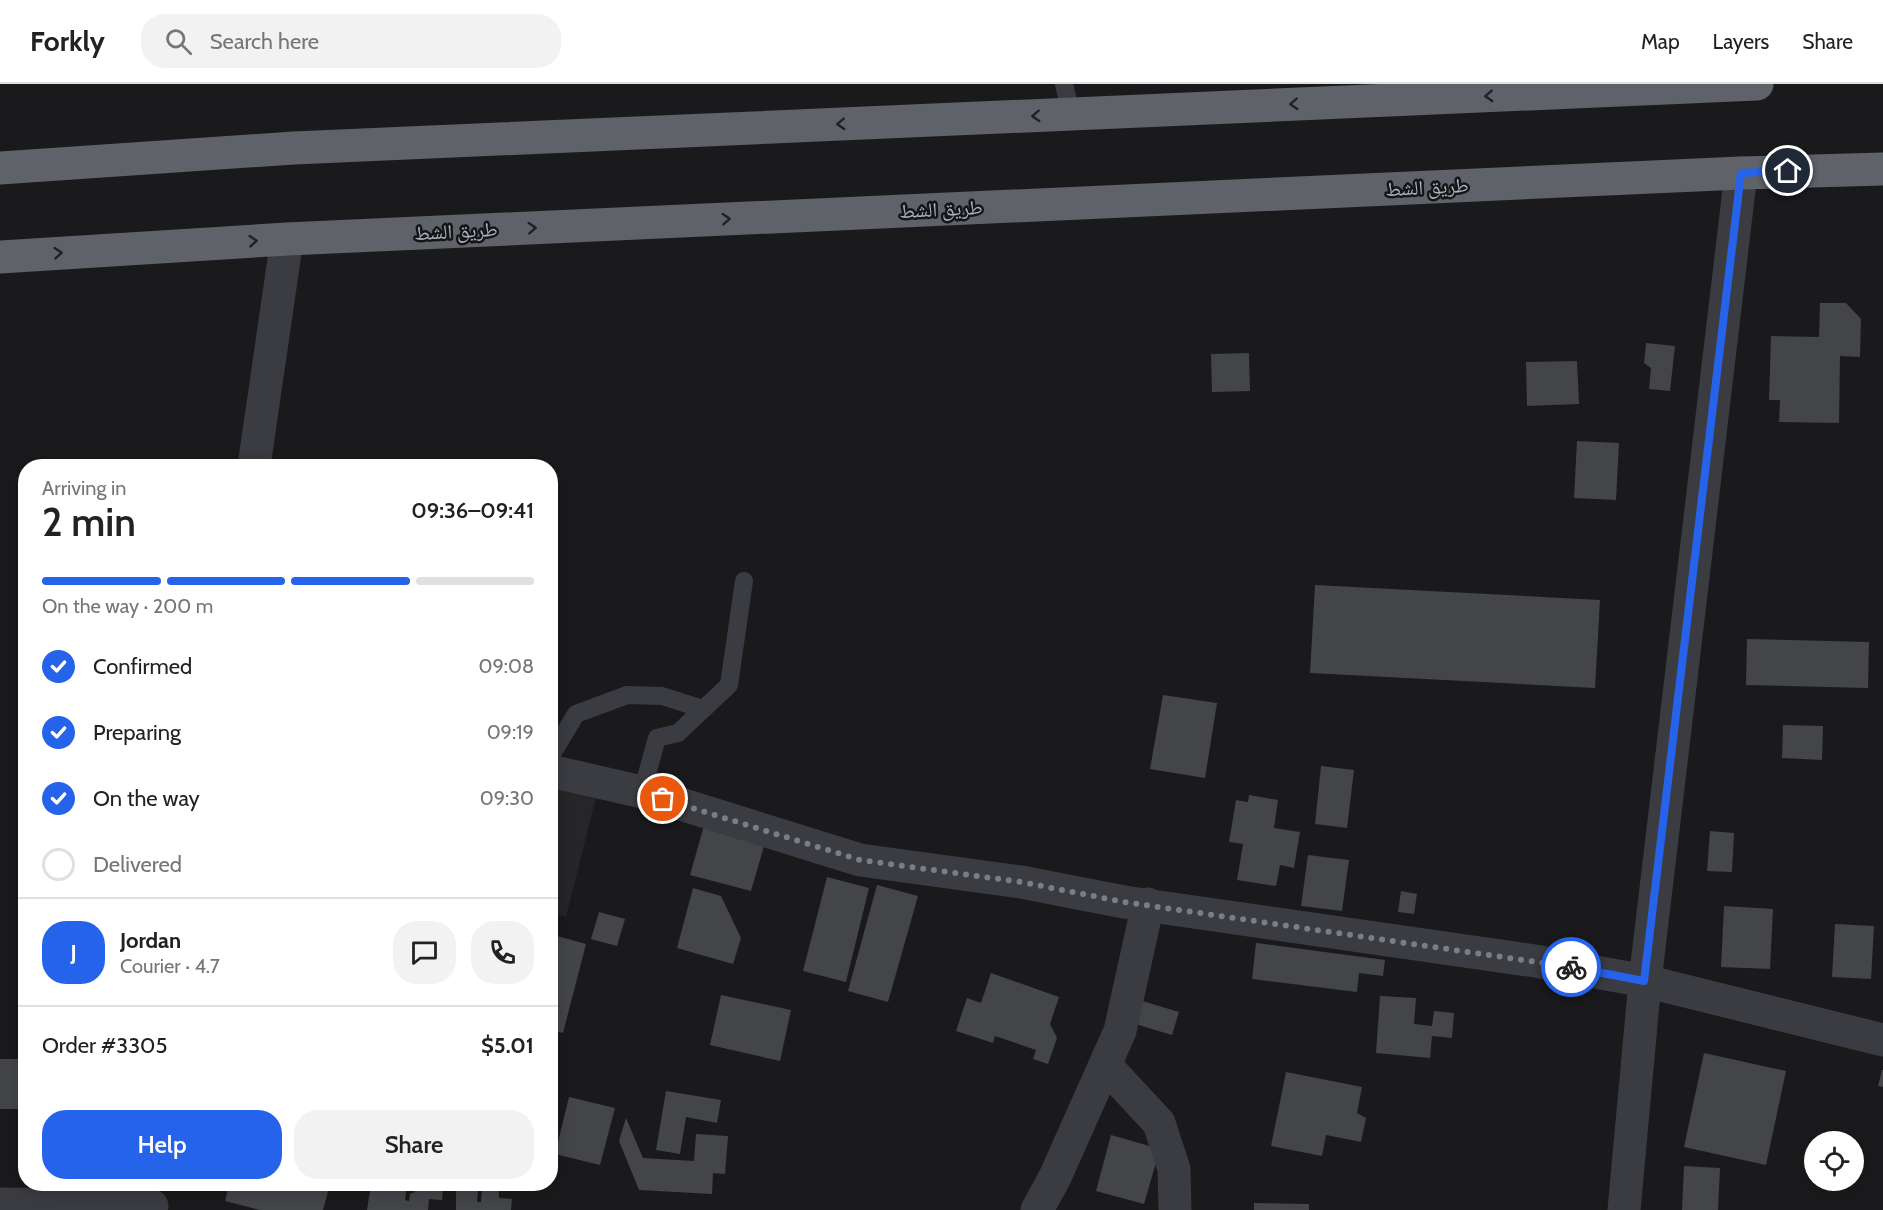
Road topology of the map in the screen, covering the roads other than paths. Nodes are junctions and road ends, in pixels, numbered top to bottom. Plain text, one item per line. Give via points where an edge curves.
1 (1757, 84) edge
2 (1067, 99) edge
3 (0, 168) edge
4 (1883, 169) edge
5 (1741, 173) junction
6 (287, 239) junction
7 (0, 256) edge
8 (255, 459) edge
9 (744, 581) dead end
10 (703, 709) junction
11 (558, 744) edge
12 (558, 773) edge
13 (642, 792) junction
14 (1148, 904) junction
15 (1644, 981) junction
16 (1883, 1040) edge
17 (1105, 1065) junction
18 (153, 1200) edge
19 (0, 1204) edge
20 (1037, 1210) edge
21 (1175, 1210) edge
22 (1624, 1210) edge

1 -> 2 highway
2 -> 3 highway
4 - 5 highway, طريق الشط
6 -> 5 highway, طريق الشط
5 - 15 street
7 -> 6 highway, طريق الشط
6 - 8 street
9 - 10 lane via 729,685
10 - 11 lane via 662,696 627,695 576,714
10 - 13 lane via 678,733 657,738
12 - 13 street
13 - 14 street via 860,860
14 - 15 street via 1535,961
14 - 17 street via 1120,1031
15 - 16 street
15 - 22 street
17 - 20 street
17 - 21 street via 1159,1123 1174,1169
18 - 19 street

